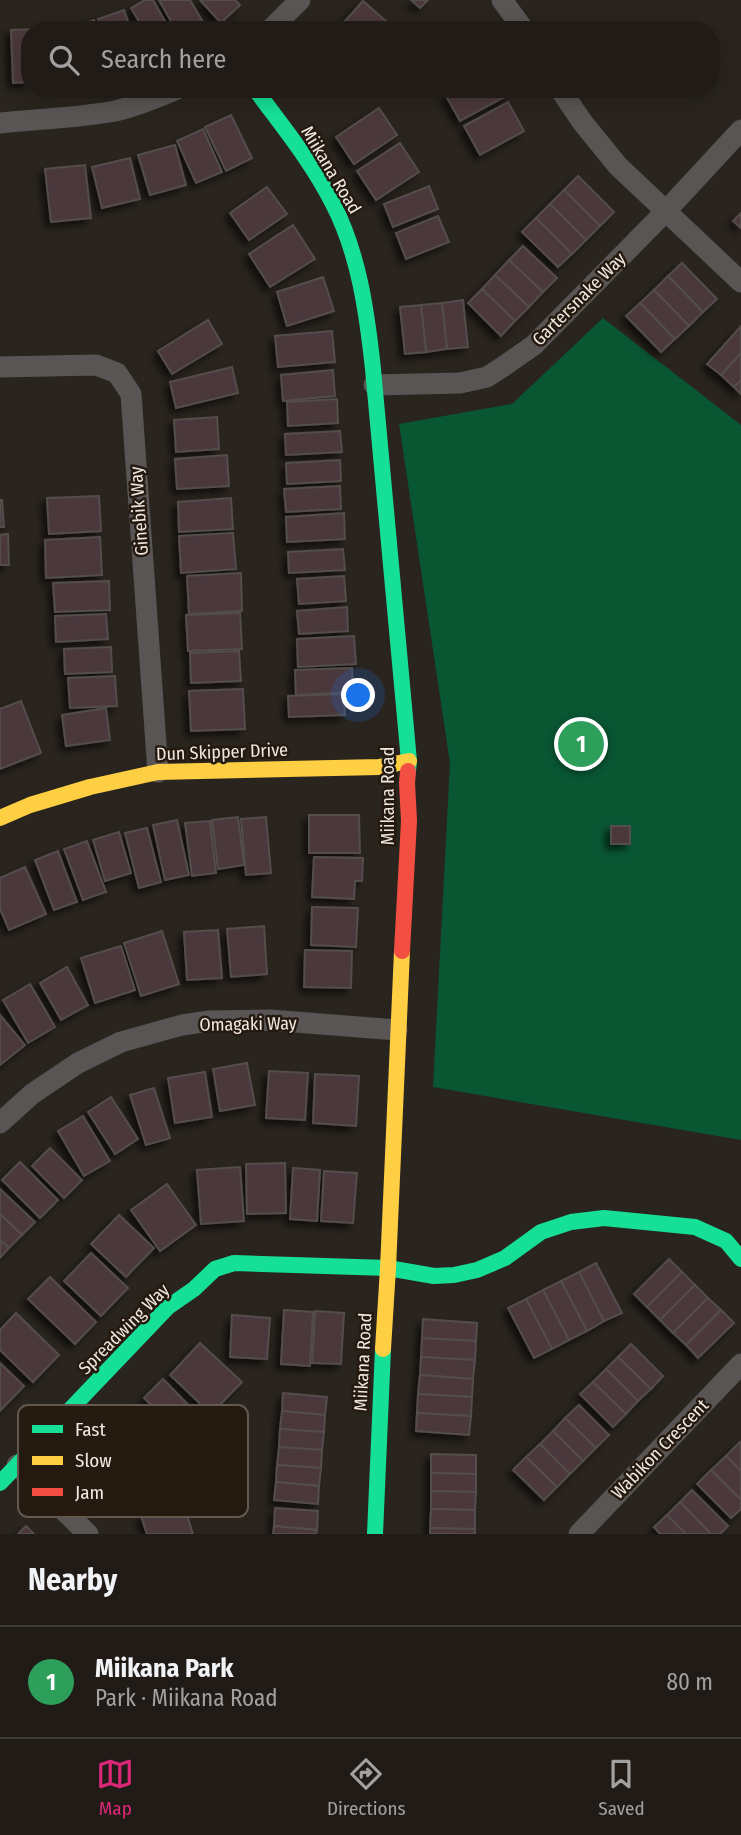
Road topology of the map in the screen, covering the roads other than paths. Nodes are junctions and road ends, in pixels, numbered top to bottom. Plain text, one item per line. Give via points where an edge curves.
1 (300, 0) edge
2 (502, 0) edge
3 (279, 21) edge
4 (517, 21) edge
5 (154, 98) edge
6 (261, 98) edge
7 (566, 98) edge
8 (0, 123) edge
9 (741, 130) edge
10 (666, 211) junction
11 (741, 282) edge
12 (0, 366) edge
13 (374, 385) junction
14 (409, 761) junction
15 (158, 772) junction
16 (0, 818) edge
17 (397, 1030) junction
18 (0, 1123) edge
19 (741, 1259) edge
20 (388, 1268) junction
21 (741, 1364) edge
22 (74, 1405) edge
23 (17, 1465) edge
24 (0, 1483) edge
25 (71, 1517) edge
26 (89, 1534) edge
27 (375, 1534) edge
28 (579, 1534) edge

1 - 3 street
2 - 4 street
5 - 8 street via 115,111
6 - 13 street, Miikana Road via 341,220 365,305
7 - 10 street via 618,166
9 - 10 street, Gartersnake Way
10 - 11 street
10 - 13 street, Gartersnake Way via 534,345 486,377 460,383
12 - 15 street, Ginebik Way via 96,365 117,373 131,394
13 - 14 street, Miikana Road
14 - 15 street, Dun Skipper Drive via 379,767
14 - 17 street, Miikana Road
15 - 16 street, Dun Skipper Drive via 90,786
17 - 18 street, Omagaki Way via 270,1020 182,1026 121,1042 78,1063
17 - 20 street, Miikana Road
19 - 20 street via 726,1241 695,1227 604,1218 541,1232 505,1258 477,1270 434,1276
20 - 22 street, Spreadwing Way via 234,1263 215,1269 168,1307
20 - 27 street, Miikana Road
21 - 28 street, Wabikon Crescent
23 - 24 street, Spreadwing Way
25 - 26 street

